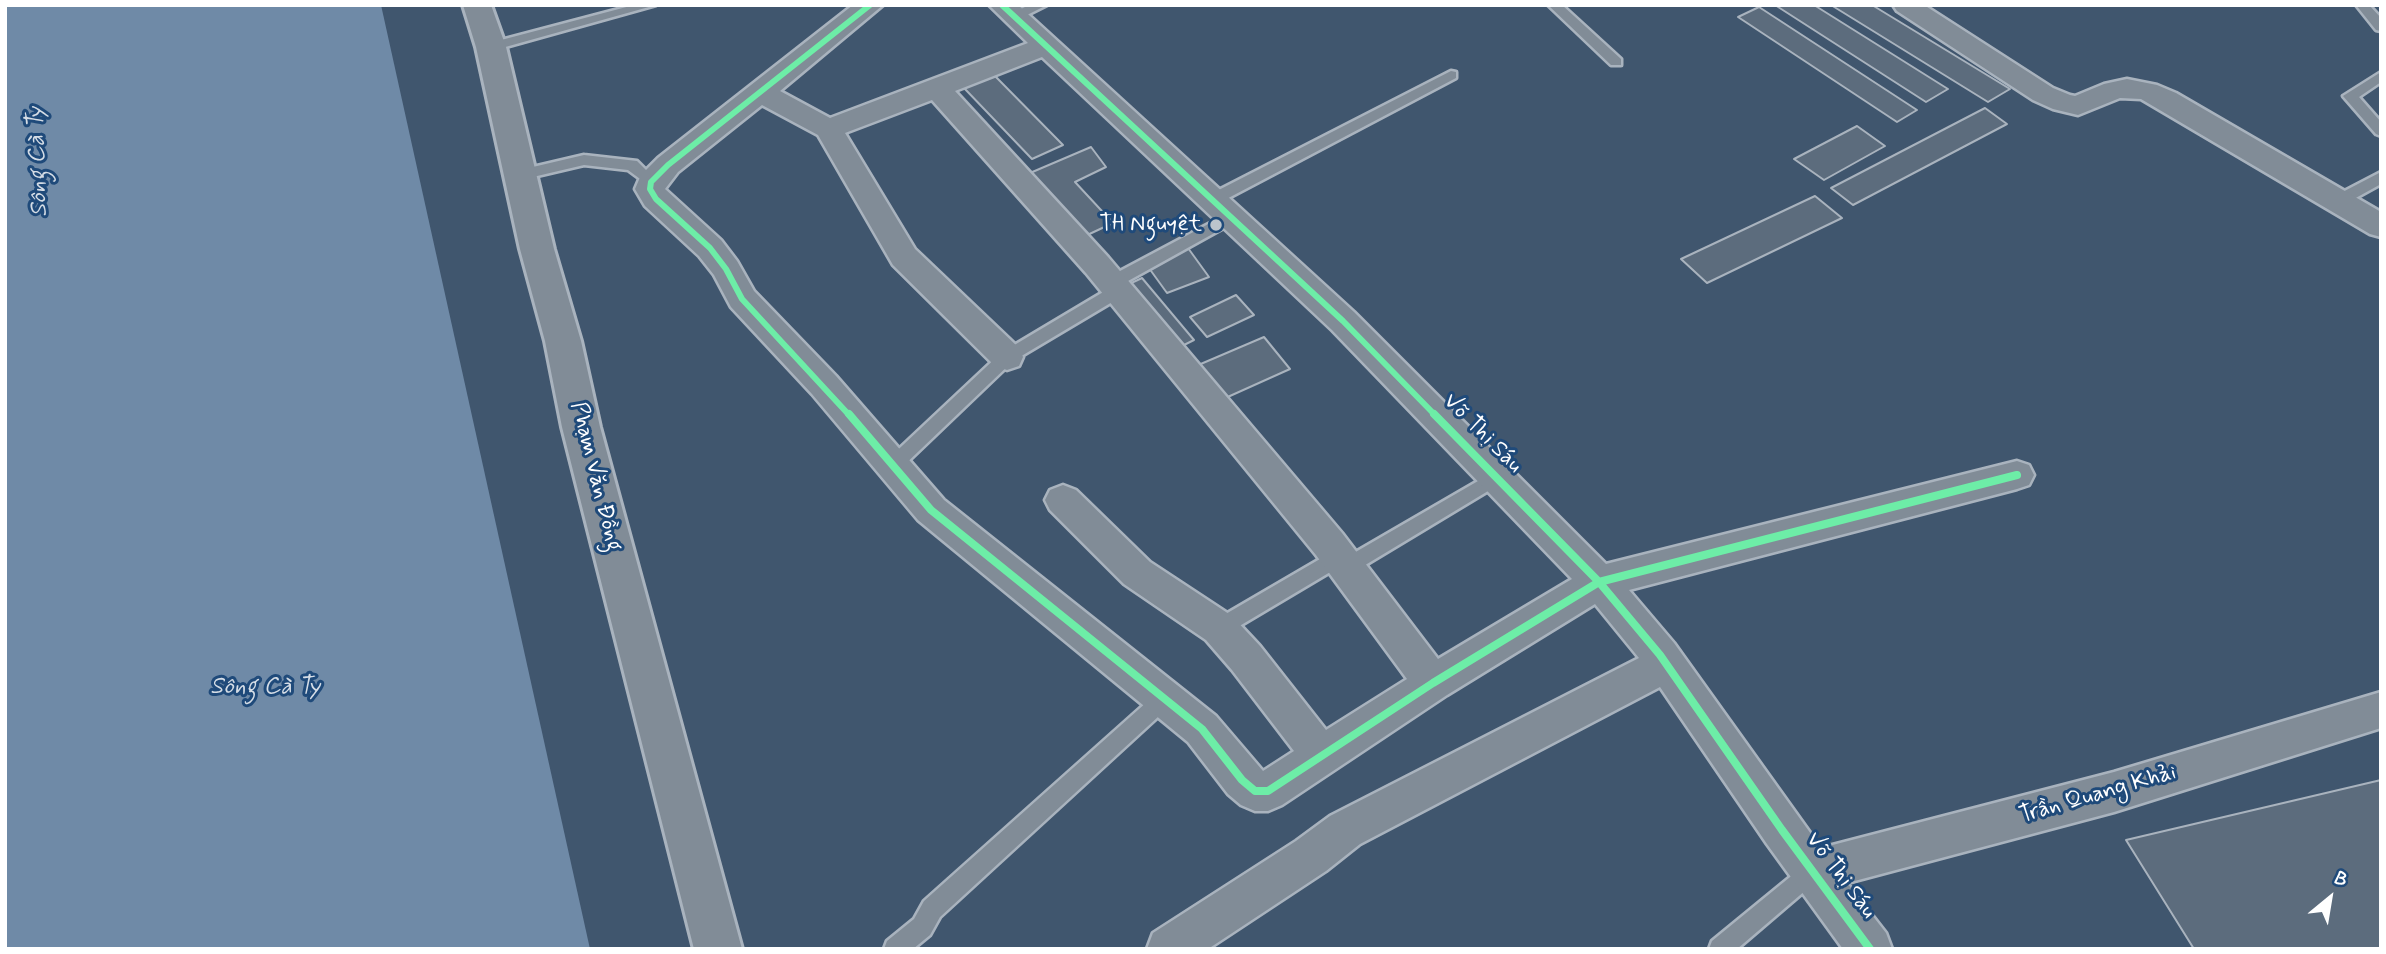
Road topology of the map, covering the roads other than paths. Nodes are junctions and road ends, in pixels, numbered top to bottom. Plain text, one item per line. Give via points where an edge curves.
1 (477, 5) edge
2 (650, 5) edge
3 (870, 5) edge
4 (1554, 5) edge
5 (1906, 5) edge
6 (2362, 5) edge
7 (1019, 9) edge
8 (2381, 27) edge
9 (1046, 46) junction
10 (491, 47) junction
11 (1616, 62) dead end
12 (1451, 75) dead end
13 (2381, 76) edge
14 (937, 89) junction
15 (761, 92) junction
16 (828, 129) junction
17 (2381, 131) edge
18 (520, 175) junction
19 (2381, 177) edge
20 (651, 182) junction
21 (2338, 201) junction
22 (1222, 208) junction
23 (2381, 226) edge
24 (1115, 287) junction
25 (1007, 357) junction
26 (892, 466) junction
27 (2017, 475) dead end
28 (1497, 477) junction
29 (1063, 500) dead end
30 (1342, 562) junction
31 (1599, 582) junction
32 (1219, 628) junction
33 (1666, 664) junction
34 (1433, 683) junction
35 (1164, 699) junction
36 (2381, 710) edge
37 (1322, 757) junction
38 (1813, 871) junction
39 (719, 949) edge
40 (895, 949) edge
41 (1169, 949) edge
42 (1720, 949) edge
43 (1870, 949) edge

1 - 10 street, Phạm Văn Đồng
2 - 10 lane
3 - 15 street
4 - 11 lane
5 - 21 street via 2053,98 2078,106 2113,90 2147,91
6 - 8 lane
7 - 9 street, Võ Thị Sáu
9 - 14 street
9 - 22 street, Võ Thị Sáu
10 - 18 street, Phạm Văn Đồng
12 - 22 lane
13 - 17 lane via 2350,96
14 - 16 street
14 - 24 street
15 - 16 street
15 - 20 street
16 - 25 street via 904,257
18 - 20 lane via 584,160 632,165
18 - 39 street, Phạm Văn Đồng via 581,427
19 - 21 lane
20 - 26 street via 656,199 710,248 742,299 824,385
21 - 23 street
22 - 24 lane
22 - 28 street, Võ Thị Sáu via 1343,321
24 - 25 lane
24 - 30 street
25 - 26 lane
26 - 35 street via 932,510
27 - 31 street
28 - 30 lane
28 - 31 street, Võ Thị Sáu
29 - 32 street via 1137,573
30 - 32 lane
30 - 34 street
31 - 33 street, Võ Thị Sáu
31 - 34 street
32 - 37 street
33 - 38 street, Võ Thị Sáu
33 - 41 street via 1345,830
34 - 37 street
35 - 37 street via 1202,729 1255,791 1268,791
35 - 40 lane via 932,909 922,927
36 - 38 street, Trần Quang Khải via 2114,792
38 - 42 lane
38 - 43 street, Võ Thị Sáu

